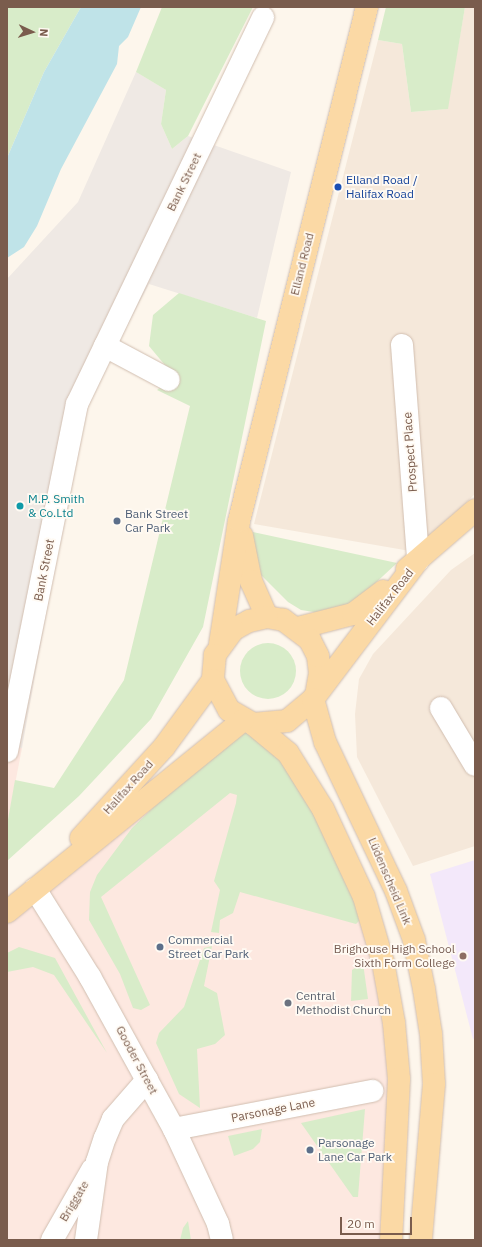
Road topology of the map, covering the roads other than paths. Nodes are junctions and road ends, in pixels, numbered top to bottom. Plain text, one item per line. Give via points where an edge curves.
1 (367, 7) edge
2 (263, 17) dead end
3 (402, 345) dead end
4 (105, 346) junction
5 (169, 380) dead end
6 (475, 510) edge
7 (239, 521) junction
8 (418, 560) junction
9 (267, 617) junction
10 (298, 628) junction
11 (220, 644) junction
12 (213, 680) junction
13 (315, 695) junction
14 (441, 708) dead end
15 (248, 722) junction
16 (7, 751) edge
17 (475, 765) edge
18 (35, 889) junction
19 (7, 912) edge
20 (147, 1080) junction
21 (372, 1091) dead end
22 (174, 1129) junction
23 (97, 1162) junction
24 (52, 1240) edge
25 (86, 1240) edge
26 (222, 1240) edge
27 (390, 1240) edge
28 (422, 1240) edge

1 - 7 main road, Elland Road
2 - 4 street, Bank Street
3 - 8 street, Prospect Place
4 - 5 street
4 - 16 street, Bank Street via 77,404
6 - 8 main road, Halifax Road
7 - 9 main road via 251,581
7 - 11 main road, Elland Road
8 - 10 main road, Halifax Road via 353,614
8 - 13 main road, Halifax Road
9 - 10 main road
9 - 11 main road, Halifax Road via 248,621 233,630
10 - 13 main road via 318,656 320,673
11 - 12 main road, Halifax Road via 213,668
12 - 15 main road via 229,710
12 - 18 main road, Halifax Road via 164,747
13 - 15 main road, Halifax Road via 287,721
13 - 28 main road, Lüdenscheid Link via 325,742 396,891 414,940 421,975 432,1034 434,1084
14 - 17 street
15 - 18 main road, Halifax Road
15 - 27 main road via 288,754 323,809 364,897 383,962 394,1023 399,1079
18 - 19 main road, Halifax Road
18 - 20 street, Gooder Street via 90,976
20 - 22 street, Gooder Street
20 - 23 street via 113,1119
21 - 22 street, Parsonage Lane
22 - 26 street, Gooder Street via 218,1224
23 - 24 street, Briggate
23 - 25 street

